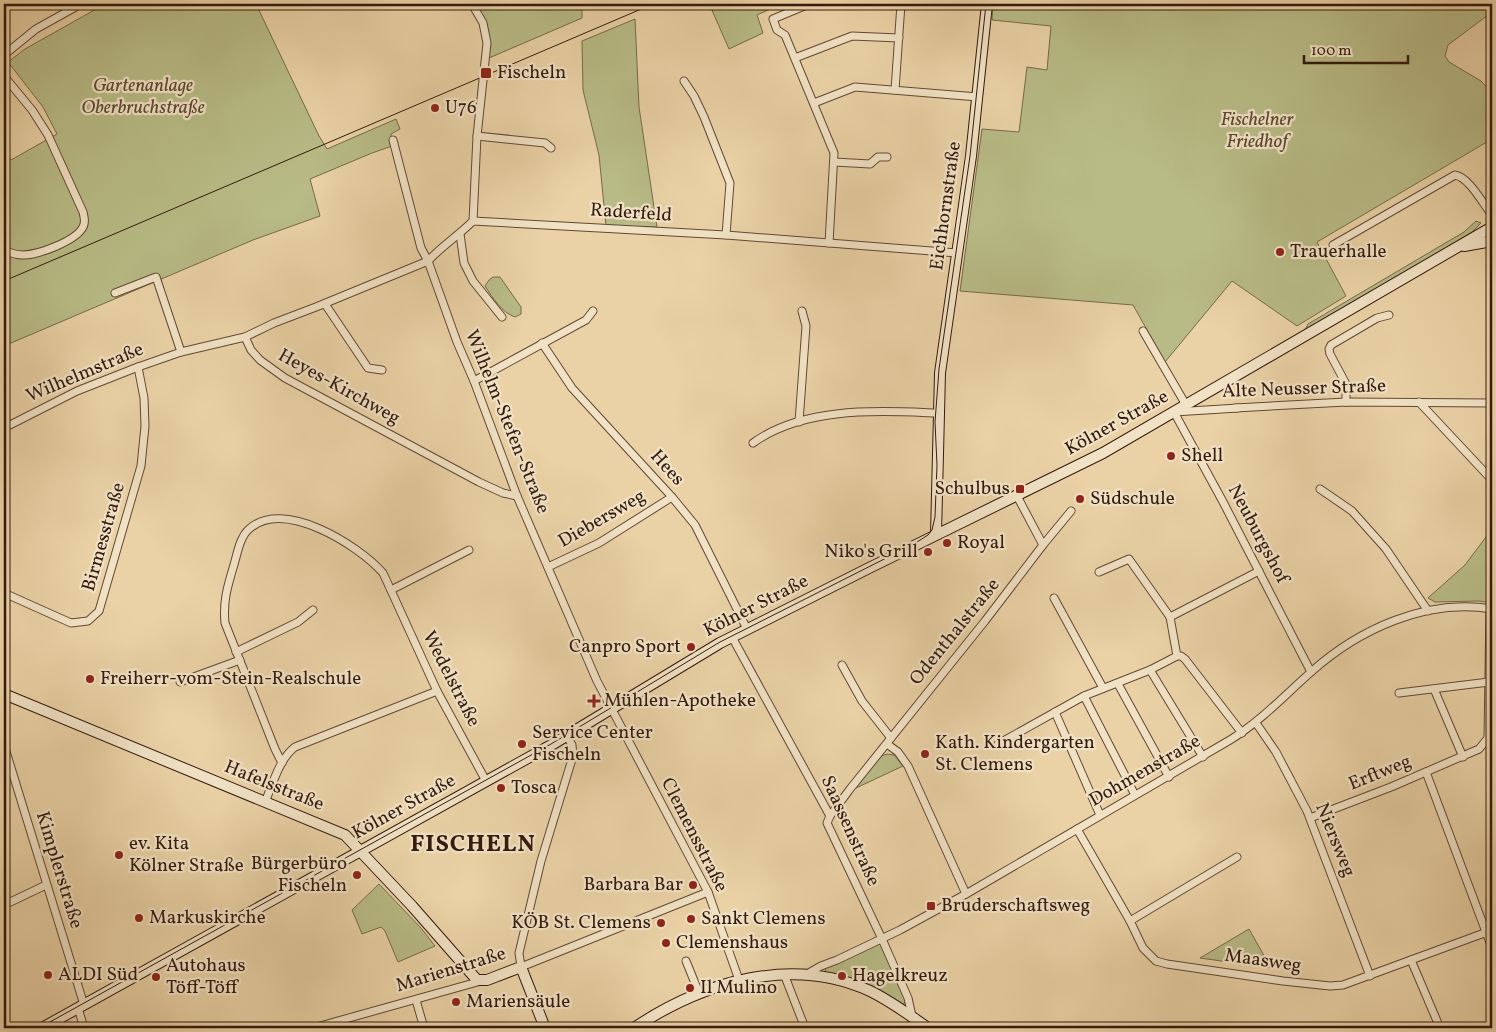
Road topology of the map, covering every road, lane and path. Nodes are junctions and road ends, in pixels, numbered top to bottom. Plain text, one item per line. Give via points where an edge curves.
1 (81, 4) edge
2 (472, 4) edge
3 (809, 4) edge
4 (901, 4) edge
5 (987, 4) edge
6 (899, 38) junction
7 (4, 55) edge
8 (795, 58) junction
9 (4, 76) edge
10 (684, 81) dead end
11 (895, 90) junction
12 (978, 96) junction
13 (814, 103) junction
14 (477, 136) junction
15 (393, 140) dead end
16 (551, 148) dead end
17 (887, 157) dead end
18 (834, 162) junction
19 (1492, 216) edge
20 (473, 221) junction
21 (1492, 227) edge
22 (460, 234) junction
23 (726, 236) junction
24 (1492, 241) edge
25 (829, 243) junction
26 (1333, 245) dead end
27 (1454, 249) junction
28 (4, 250) edge
29 (957, 253) junction
30 (428, 261) junction
31 (115, 293) dead end
32 (325, 304) junction
33 (802, 311) dead end
34 (593, 312) dead end
35 (1389, 315) dead end
36 (502, 317) dead end
37 (1143, 331) dead end
38 (245, 337) junction
39 (542, 343) junction
40 (181, 352) junction
41 (138, 367) junction
42 (382, 370) dead end
43 (474, 381) junction
44 (1346, 402) junction
45 (1419, 402) junction
46 (1492, 403) edge
47 (1186, 405) junction
48 (1174, 412) junction
49 (938, 413) junction
50 (799, 422) junction
51 (4, 428) edge
52 (753, 443) dead end
53 (1492, 480) edge
54 (1320, 489) dead end
55 (517, 496) junction
56 (1017, 496) junction
57 (672, 497) junction
58 (1071, 511) dead end
59 (936, 512) junction
60 (955, 525) junction
61 (936, 534) junction
62 (1043, 545) junction
63 (469, 550) dead end
64 (548, 567) junction
65 (1259, 571) junction
66 (1099, 572) dead end
67 (391, 590) junction
68 (4, 593) edge
69 (1054, 598) dead end
70 (1491, 609) edge
71 (313, 610) dead end
72 (1428, 611) junction
73 (1170, 617) junction
74 (747, 630) junction
75 (732, 637) junction
76 (236, 652) junction
77 (1177, 656) junction
78 (240, 660) junction
79 (842, 664) dead end
80 (1150, 670) junction
81 (1311, 672) junction
82 (180, 682) dead end
83 (1489, 682) junction
84 (1118, 684) junction
85 (1103, 688) junction
86 (1434, 689) junction
87 (437, 691) junction
88 (1399, 693) dead end
89 (4, 694) edge
90 (1084, 696) junction
91 (611, 709) junction
92 (1055, 712) junction
93 (1256, 722) junction
94 (1242, 733) junction
95 (567, 736) junction
96 (1490, 740) edge
97 (889, 741) junction
98 (998, 744) dead end
99 (4, 745) edge
100 (1203, 757) junction
101 (1463, 757) junction
102 (282, 763) junction
103 (1426, 772) junction
104 (1169, 777) junction
105 (486, 781) junction
106 (1135, 795) junction
107 (265, 802) junction
108 (1100, 815) junction
109 (830, 816) junction
110 (1310, 818) junction
111 (1077, 829) junction
112 (360, 851) junction
113 (1237, 857) dead end
114 (46, 884) junction
115 (708, 892) junction
116 (966, 894) junction
117 (4, 905) edge
118 (1130, 921) junction
119 (1487, 932) junction
120 (882, 939) junction
121 (1492, 948) edge
122 (1411, 960) junction
123 (686, 961) dead end
124 (521, 967) junction
125 (784, 974) junction
126 (813, 975) junction
127 (1370, 976) junction
128 (739, 980) junction
129 (481, 981) junction
130 (699, 993) junction
131 (416, 1000) junction
132 (81, 1007) junction
133 (912, 1017) junction
134 (42, 1028) edge
135 (84, 1028) edge
136 (313, 1028) edge
137 (424, 1028) edge
138 (545, 1028) edge
139 (634, 1028) edge
140 (805, 1028) edge
141 (928, 1028) edge
142 (1440, 1028) edge

1 - 7 street via 36,29
2 - 14 street via 487,36
3 - 8 street via 773,19
4 - 6 street
5 - 12 main road, Eichhornstraße
6 - 8 street via 852,36
6 - 11 street
8 - 13 street
9 - 28 street via 48,135 85,220 79,233 39,252 20,255
10 - 23 street via 704,117 730,183
11 - 12 street
11 - 13 street via 855,87
12 - 29 main road, Eichhornstraße
13 - 18 street via 834,153
14 - 16 street via 545,143
14 - 20 street
15 - 30 street, Wilhelm-Stefen-Straße via 421,248
17 - 18 street via 878,157 870,164
18 - 25 street
19 - 26 street via 1466,180 1455,175
20 - 22 street
20 - 23 street, Raderfeld
21 - 27 main road, Kölner Straße
22 - 30 street
22 - 36 street via 464,263 473,281
23 - 25 street, Raderfeld
24 - 27 main road
25 - 29 street, Raderfeld
27 - 47 main road, Kölner Straße
29 - 49 main road, Eichhornstraße via 941,358
30 - 32 street
30 - 43 street, Wilhelm-Stefen-Straße
31 - 40 street via 156,277
32 - 38 street
32 - 42 street via 368,368
33 - 50 street via 806,326
34 - 39 street via 586,320
35 - 44 street via 1377,318 1329,349 1346,384
37 - 47 street
38 - 40 street
38 - 55 street, Heyes-Kirchweg via 260,360 290,381 479,482
39 - 43 street
39 - 57 street, Hees via 565,380
40 - 41 street, Wilhelmstraße
41 - 51 street, Wilhelmstraße via 77,391
41 - 68 street, Birmesstraße via 145,426 141,466 99,611 88,622 71,622
43 - 55 street, Wilhelm-Stefen-Straße
44 - 45 street, Alte Neusser Straße
44 - 48 street, Alte Neusser Straße
45 - 46 street, Alte Neusser Straße
45 - 53 street
47 - 48 main road, Kölner Straße
48 - 56 main road, Kölner Straße via 1103,453
48 - 65 street, Neuburgshof
49 - 50 street via 857,412
49 - 59 main road, Eichhornstraße
50 - 52 street via 768,433
54 - 72 street via 1352,511 1386,549
55 - 64 street, Wilhelm-Stefen-Straße
56 - 60 main road, Kölner Straße
56 - 62 street
57 - 64 street, Diebersweg via 599,543
57 - 74 street, Hees via 695,525
58 - 62 street, Odenthalstraße
59 - 60 main road via 943,523
59 - 61 main road, Eichhornstraße
60 - 61 main road, Kölner Straße
61 - 74 main road, Kölner Straße
62 - 97 street, Odenthalstraße
63 - 67 street
64 - 91 street, Wilhelm-Stefen-Straße
65 - 73 street
65 - 81 street, Neuburgshof
66 - 73 street via 1129,559
67 - 76 street, Wedelstraße via 373,562 336,536 279,518 262,521 248,530 242,540 226,592 225,624
67 - 87 street, Wedelstraße
69 - 85 street
70 - 72 street, Dohmenstraße via 1471,607
70 - 83 street, Erftweg
71 - 76 street via 298,622
72 - 81 street, Dohmenstraße via 1362,635
73 - 77 street
74 - 75 main road, Kölner Straße
75 - 91 main road, Kölner Straße
75 - 109 street, Saassenstraße
76 - 78 street, Wedelstraße
77 - 80 street
77 - 94 street via 1185,659
78 - 82 street
78 - 102 street, Wedelstraße
79 - 97 street
80 - 84 street
80 - 100 street
81 - 93 street, Dohmenstraße
83 - 86 street
83 - 96 street, Erftweg
84 - 85 street
84 - 104 street
85 - 90 street
86 - 88 street
86 - 101 street
87 - 102 street via 304,742 290,750
87 - 105 street, Wedelstraße
89 - 107 main road, Hafelsstraße
90 - 92 street
90 - 106 street
91 - 95 main road, Kölner Straße
91 - 115 street, Clemensstraße
92 - 98 street
92 - 108 street
93 - 94 street, Dohmenstraße
93 - 110 street, Niersweg via 1276,752
94 - 100 street, Dohmenstraße
95 - 105 main road, Kölner Straße
95 - 124 street via 573,756 519,952
96 - 101 street, Erftweg
97 - 109 street, Odenthalstraße
97 - 116 street via 908,766
99 - 114 street, Kimplerstraße
100 - 104 street, Dohmenstraße
101 - 103 street, Erftweg
102 - 107 street
103 - 110 street, Erftweg
103 - 119 street
104 - 106 street, Dohmenstraße
105 - 112 main road, Kölner Straße
106 - 108 street, Dohmenstraße
107 - 112 main road, Hafelsstraße via 338,831
108 - 111 street, Dohmenstraße
109 - 120 street, Saassenstraße via 826,823
110 - 127 street, Niersweg
111 - 116 street, Dohmenstraße
111 - 118 street, Maasweg
112 - 129 main road, Hafelsstraße
112 - 132 main road, Kölner Straße
113 - 118 street
114 - 117 street
114 - 132 street, Kimplerstraße
115 - 124 street, Marienstraße
115 - 128 street, Clemensstraße
116 - 120 street, Dohmenstraße
118 - 127 street, Maasweg via 1143,948 1156,961 1167,964 1330,986
119 - 121 street
119 - 122 street, Maasweg
120 - 126 street, Dohmenstraße via 821,966
120 - 133 street, Saassenstraße via 908,998
122 - 127 street, Maasweg
122 - 142 street
123 - 130 street
124 - 129 main road, Marienstraße
124 - 138 main road
125 - 126 main road
125 - 128 main road
125 - 140 street
126 - 133 main road via 869,990
128 - 130 main road
129 - 131 street, Marienstraße
130 - 139 main road
131 - 136 street, Marienstraße
131 - 137 street
132 - 134 main road, Kölner Straße
132 - 135 street, Kimplerstraße
133 - 141 main road

